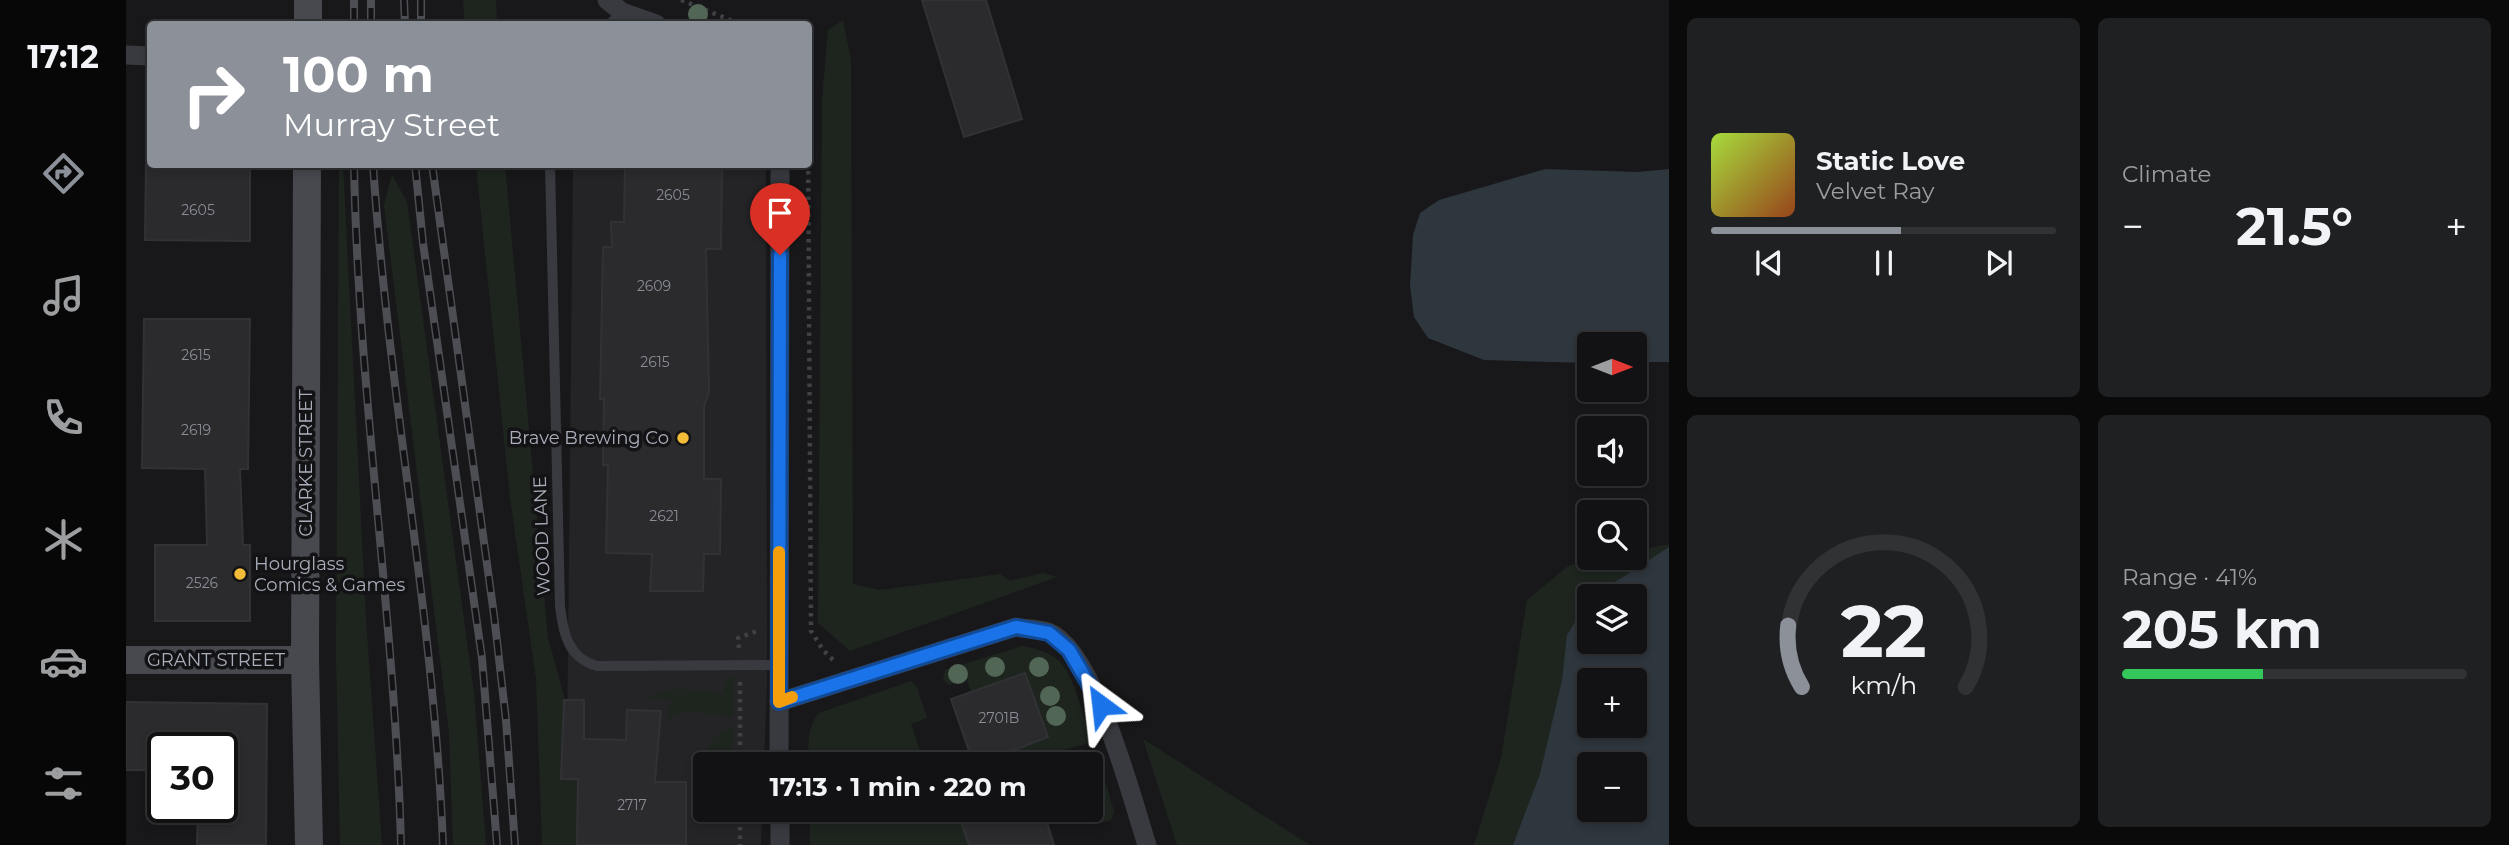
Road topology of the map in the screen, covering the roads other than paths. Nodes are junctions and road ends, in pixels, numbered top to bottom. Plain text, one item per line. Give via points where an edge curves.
1 (308, 0) edge
2 (613, 12) edge
3 (307, 21) edge
4 (645, 21) edge
5 (126, 55) edge
6 (147, 56) edge
7 (307, 168) edge
8 (550, 168) edge
9 (780, 168) edge
10 (126, 660) edge
11 (305, 660) junction
12 (779, 665) junction
13 (779, 702) junction
14 (779, 752) edge
15 (780, 822) edge
16 (309, 845) edge
17 (780, 845) edge
18 (1147, 845) edge

1 - 3 main road
2 - 4 street
5 - 6 street
7 - 11 main road, CLARKE STREET
8 - 12 lane, WOOD LANE via 560,593 568,643 576,657 597,666
9 - 12 street
10 - 11 main road, GRANT STREET
11 - 16 main road, CLARKE STREET
12 - 13 street
13 - 14 street
13 - 18 street via 1016,627 1049,633 1069,650 1101,705
15 - 17 street

